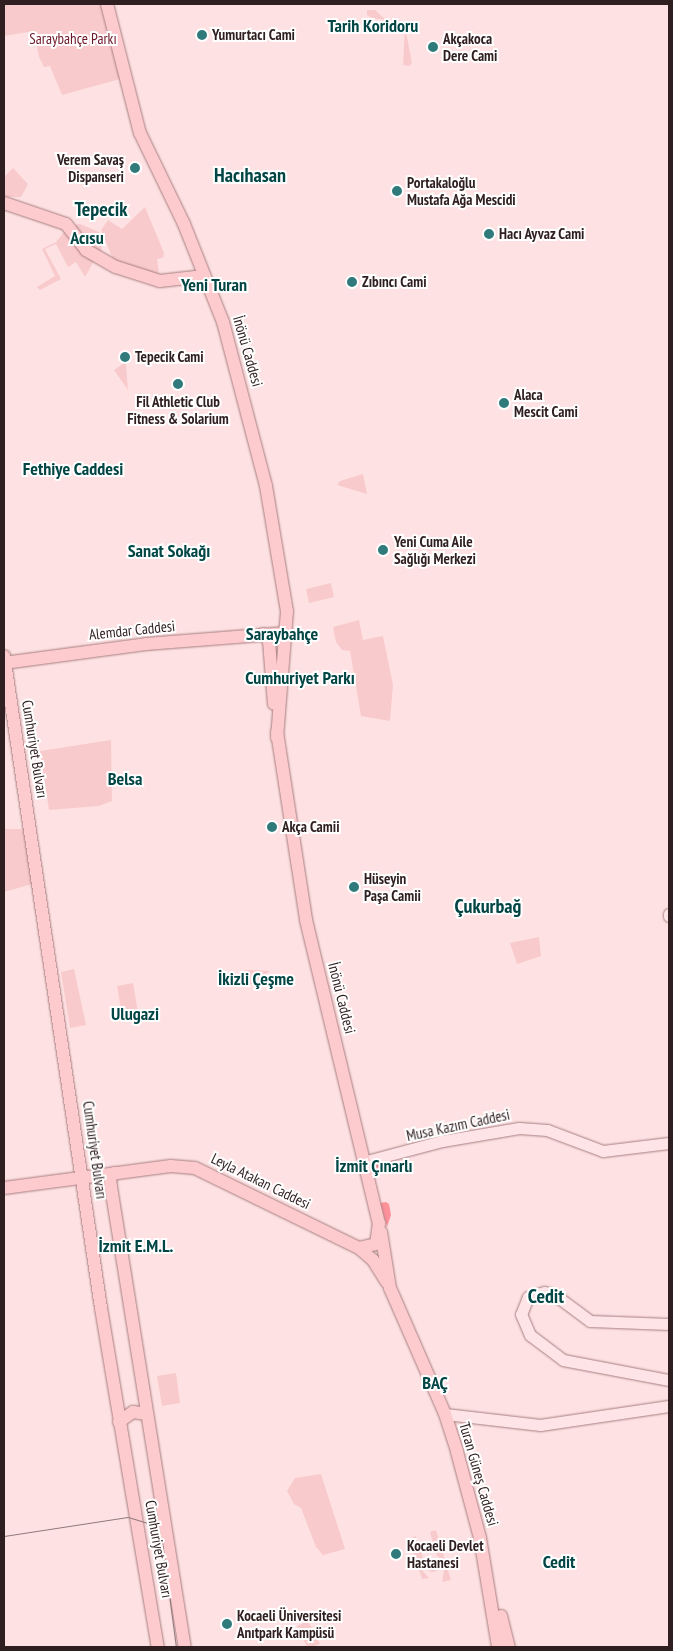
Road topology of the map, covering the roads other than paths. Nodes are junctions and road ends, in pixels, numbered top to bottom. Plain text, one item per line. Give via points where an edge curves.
1 (107, 4) edge
2 (4, 203) edge
3 (204, 276) junction
4 (287, 633) junction
5 (263, 634) junction
6 (4, 660) edge
7 (277, 738) junction
8 (669, 1144) edge
9 (363, 1162) junction
10 (114, 1173) junction
11 (82, 1177) junction
12 (4, 1188) edge
13 (379, 1223) junction
14 (359, 1248) junction
15 (390, 1288) junction
16 (669, 1324) edge
17 (669, 1380) edge
18 (669, 1406) edge
19 (147, 1414) junction
20 (446, 1417) junction
21 (119, 1422) junction
22 (500, 1646) edge
23 (158, 1647) edge
24 (185, 1647) edge

1 - 3 main road, İnönü Caddesi via 140,133 184,224
2 - 3 main road via 66,224 86,250 116,267 160,281
3 - 4 main road, İnönü Caddesi via 224,322 266,486 286,596
4 - 5 main road
4 - 7 main road, İnönü Caddesi via 291,656 288,700
5 - 6 main road, Alemdar Caddesi
5 - 7 main road, İnönü Caddesi via 269,641
6 - 11 main road, Cumhuriyet Bulvarı
7 - 9 main road, İnönü Caddesi via 296,872
8 - 9 main road, Musa Kazım Caddesi via 603,1151 547,1130 524,1128 471,1135
9 - 13 main road, İnönü Caddesi
10 - 11 main road, Leyla Atakan Caddesi
10 - 14 main road, Leyla Atakan Caddesi via 180,1166 200,1170
10 - 19 main road, Cumhuriyet Bulvarı via 110,1178 111,1187
11 - 12 main road, Leyla Atakan Caddesi
11 - 21 main road, Cumhuriyet Bulvarı
13 - 14 main road, İnönü Caddesi via 378,1242 371,1248
13 - 15 main road
14 - 15 main road, Leyla Atakan Caddesi via 373,1260
15 - 20 main road, Turan Güneş Caddesi
16 - 17 main road via 590,1321 555,1295 544,1292 528,1297 521,1314 530,1335 563,1360
18 - 20 main road via 540,1425
19 - 21 main road via 133,1412
19 - 24 main road, Cumhuriyet Bulvarı
20 - 22 main road, Turan Güneş Caddesi via 480,1538
21 - 23 main road, Cumhuriyet Bulvarı

